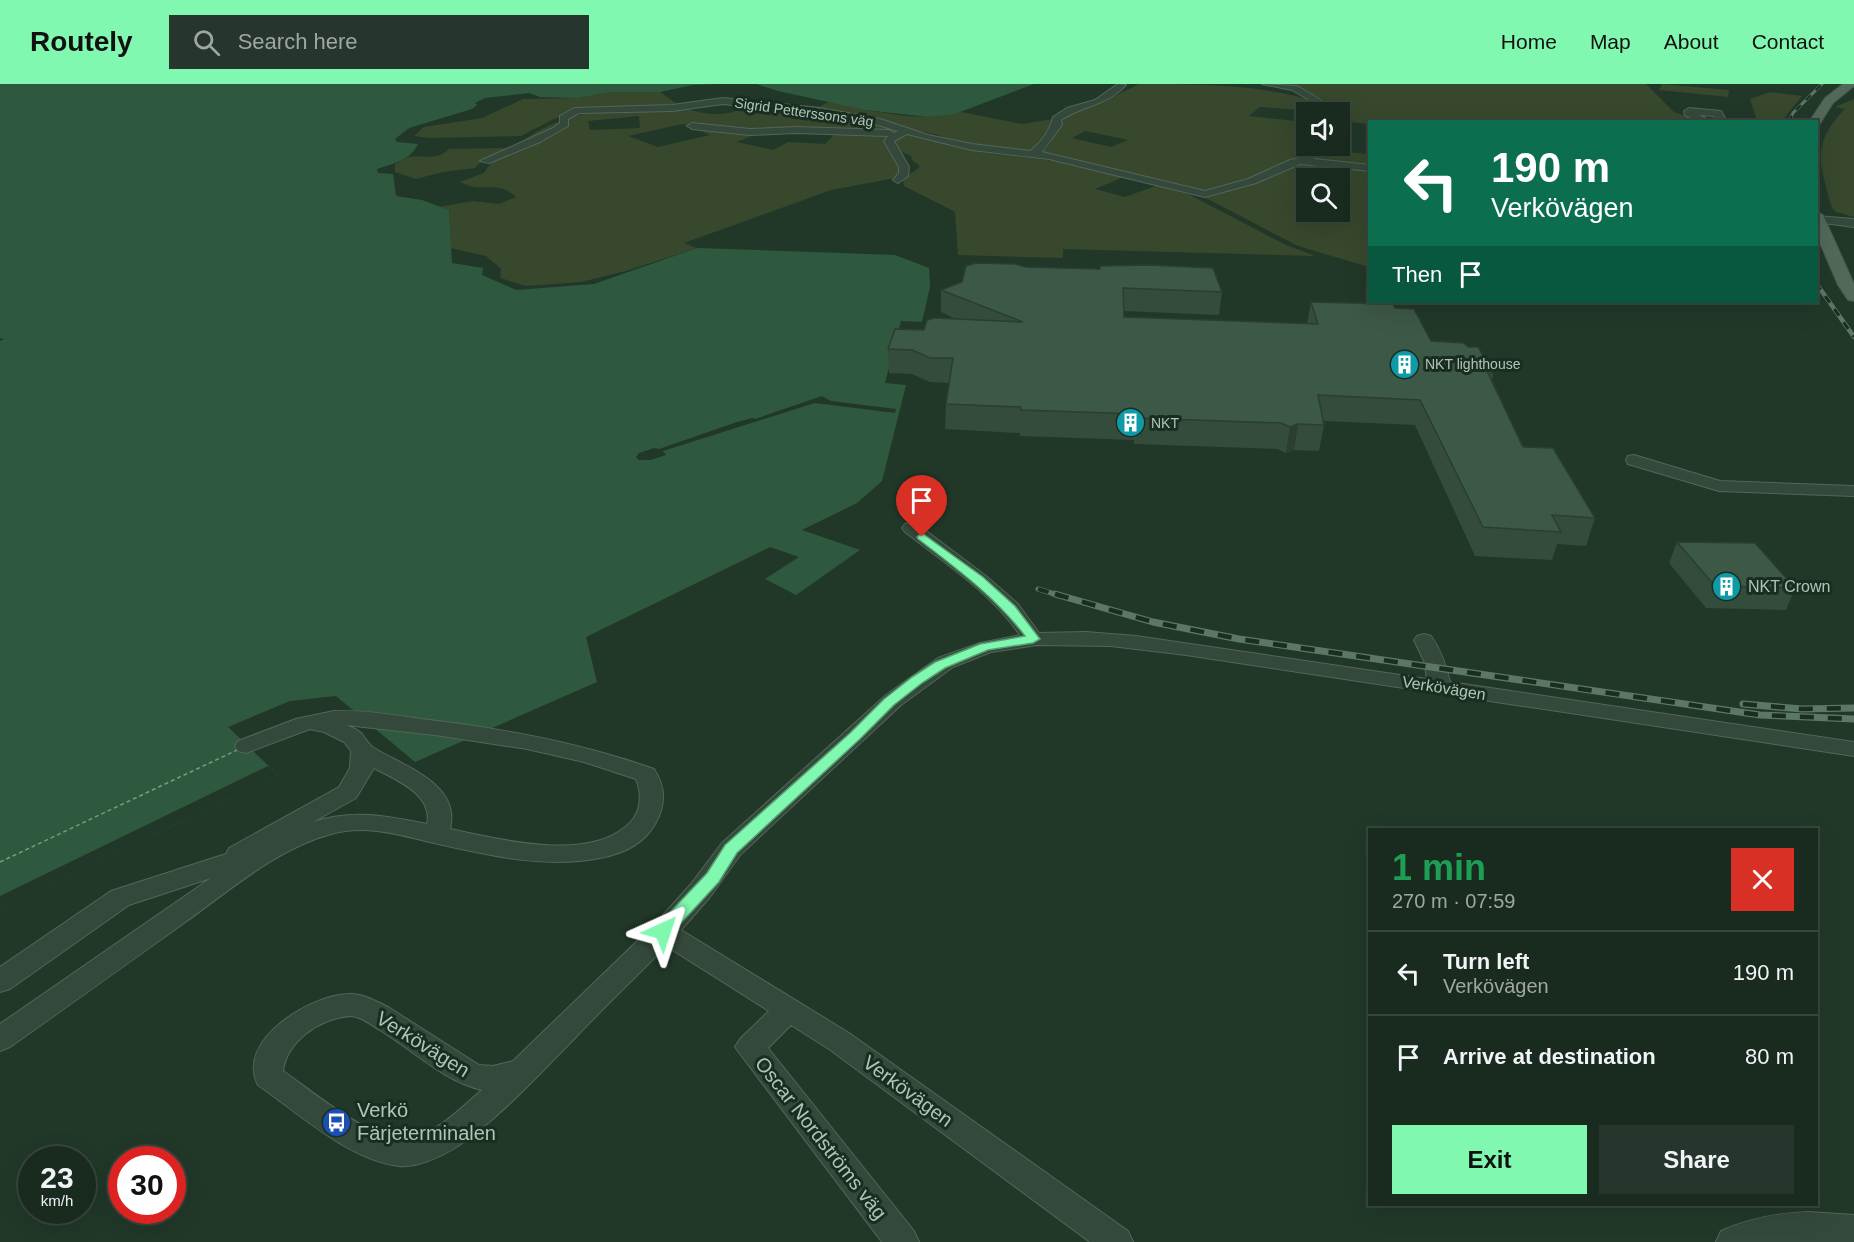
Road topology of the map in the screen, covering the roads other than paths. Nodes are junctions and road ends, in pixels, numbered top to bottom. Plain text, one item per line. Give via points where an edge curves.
1 (1266, 84) edge
2 (1850, 84) edge
3 (1122, 85) edge
4 (1318, 102) edge
5 (1703, 120) edge
6 (1721, 120) edge
7 (1816, 120) edge
8 (692, 126) dead end
9 (903, 132) junction
10 (1031, 155) junction
11 (1309, 156) edge
12 (485, 161) dead end
13 (1300, 161) junction
14 (1368, 168) edge
15 (898, 180) dead end
16 (1818, 217) edge
17 (1818, 219) edge
18 (1854, 223) edge
19 (1854, 296) edge
20 (1634, 460) dead end
21 (1854, 491) edge
22 (911, 528) dead end
23 (1033, 639) junction
24 (1424, 640) dead end
25 (1440, 687) junction
26 (307, 722) junction
27 (246, 746) dead end
28 (1854, 749) edge
29 (362, 752) junction
30 (436, 835) junction
31 (284, 845) junction
32 (214, 867) junction
33 (663, 931) junction
34 (0, 981) edge
35 (789, 1010) junction
36 (0, 1039) edge
37 (522, 1071) junction
38 (1854, 1230) edge
39 (902, 1242) edge
40 (1116, 1242) edge
41 (1733, 1242) edge

1 - 4 street via 1294,88
2 - 7 main road via 1830,99
3 - 10 street via 1098,102 1056,118 1057,125 1042,147
5 - 6 street via 1689,111 1718,113
8 - 9 street via 750,132
9 - 10 street, Sigrid Petterssons väg
9 - 12 street, Sigrid Petterssons väg via 851,116 732,101 672,108 591,109 570,112 563,118 565,124 555,132
9 - 15 street via 889,141 904,167
10 - 13 street, Sigrid Petterssons väg via 1078,162 1205,194 1252,181
11 - 13 street
13 - 14 street
16 - 18 street
17 - 19 main road
20 - 21 street via 1719,486
22 - 23 street via 1011,608
23 - 25 street, Verkövägen via 1096,638
23 - 33 street, Verkövägen via 985,647 940,665 889,702 731,849 713,878
24 - 25 street
25 - 28 street, Verkövägen
26 - 27 street
26 - 29 street via 329,725 352,737
26 - 30 street via 356,718 608,759 646,774 654,791 651,811 640,829 617,846 583,854 541,853
29 - 30 street via 427,789 438,804 441,819
29 - 32 street via 362,768 348,792
30 - 31 street via 350,821 323,826
31 - 32 street
31 - 36 street
32 - 34 street via 120,898
33 - 35 street, Verkövägen
33 - 37 street, Verkövägen
35 - 39 street, Oscar Nordströms väg via 750,1047
35 - 40 street, Verkövägen via 839,1041
37 - 37 street, Verkövägen via 480,1079 375,1012 355,1005 336,1007 299,1024 280,1038 270,1055 268,1076 370,1144 400,1153 424,1148 446,1137
38 - 41 street via 1806,1227 1762,1232

